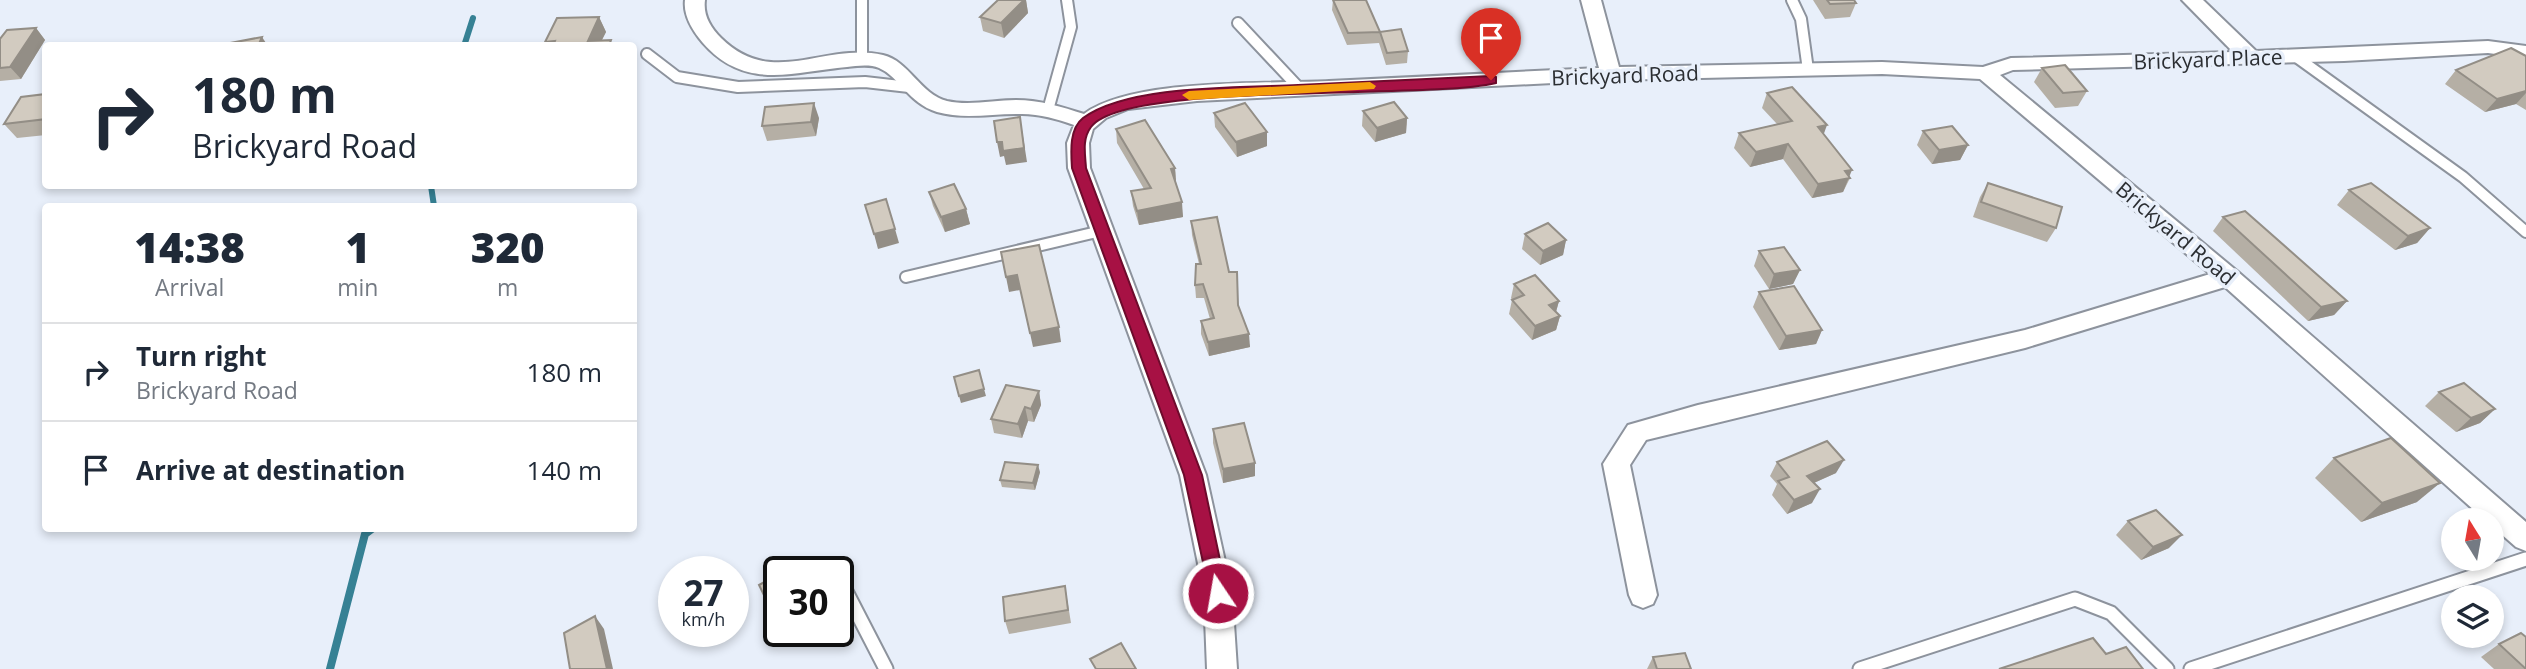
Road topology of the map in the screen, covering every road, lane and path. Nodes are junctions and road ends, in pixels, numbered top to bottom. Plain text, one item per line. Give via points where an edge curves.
1 (695, 0) edge
2 (862, 0) edge
3 (1067, 0) edge
4 (1591, 0) edge
5 (1793, 0) edge
6 (2192, 0) edge
7 (1238, 23) dead end
8 (2526, 52) edge
9 (647, 54) dead end
10 (2295, 56) junction
11 (2251, 58) junction
12 (862, 59) junction
13 (1808, 70) junction
14 (1985, 73) junction
15 (1611, 74) junction
16 (909, 87) junction
17 (1300, 89) junction
18 (1048, 110) junction
19 (1087, 122) junction
20 (1101, 231) junction
21 (2526, 232) edge
22 (906, 277) dead end
23 (2229, 277) junction
24 (2526, 539) edge
25 (2526, 559) edge
26 (1643, 595) dead end
27 (854, 607) edge
28 (886, 669) edge
29 (1222, 669) edge
30 (1860, 669) edge
31 (2167, 669) edge
32 (2191, 669) edge

1 - 12 street via 694,12 702,28 720,51 743,63 779,71
2 - 12 lane
3 - 18 lane via 1070,27
4 - 15 street
5 - 13 lane via 1801,19
6 - 11 street
7 - 17 lane
8 - 10 street, Brickyard Place via 2488,47
9 - 16 lane via 677,77 738,87 865,82
10 - 11 street, Brickyard Place
10 - 21 lane via 2463,177
11 - 14 street, Brickyard Place via 2011,64
12 - 16 street via 885,62
13 - 14 street, Brickyard Road
13 - 15 street, Brickyard Road
14 - 23 street, Brickyard Road
15 - 17 street, Brickyard Road
16 - 18 street via 918,97 943,107
17 - 19 street, Brickyard Road via 1143,100 1113,108
18 - 19 street
19 - 20 street via 1077,143 1079,168
20 - 22 lane
20 - 29 street via 1193,475 1218,593
23 - 24 street, Brickyard Road
23 - 26 street via 2025,339 1637,432 1616,464
25 - 32 lane
27 - 28 lane
30 - 31 lane via 2075,599 2111,613

